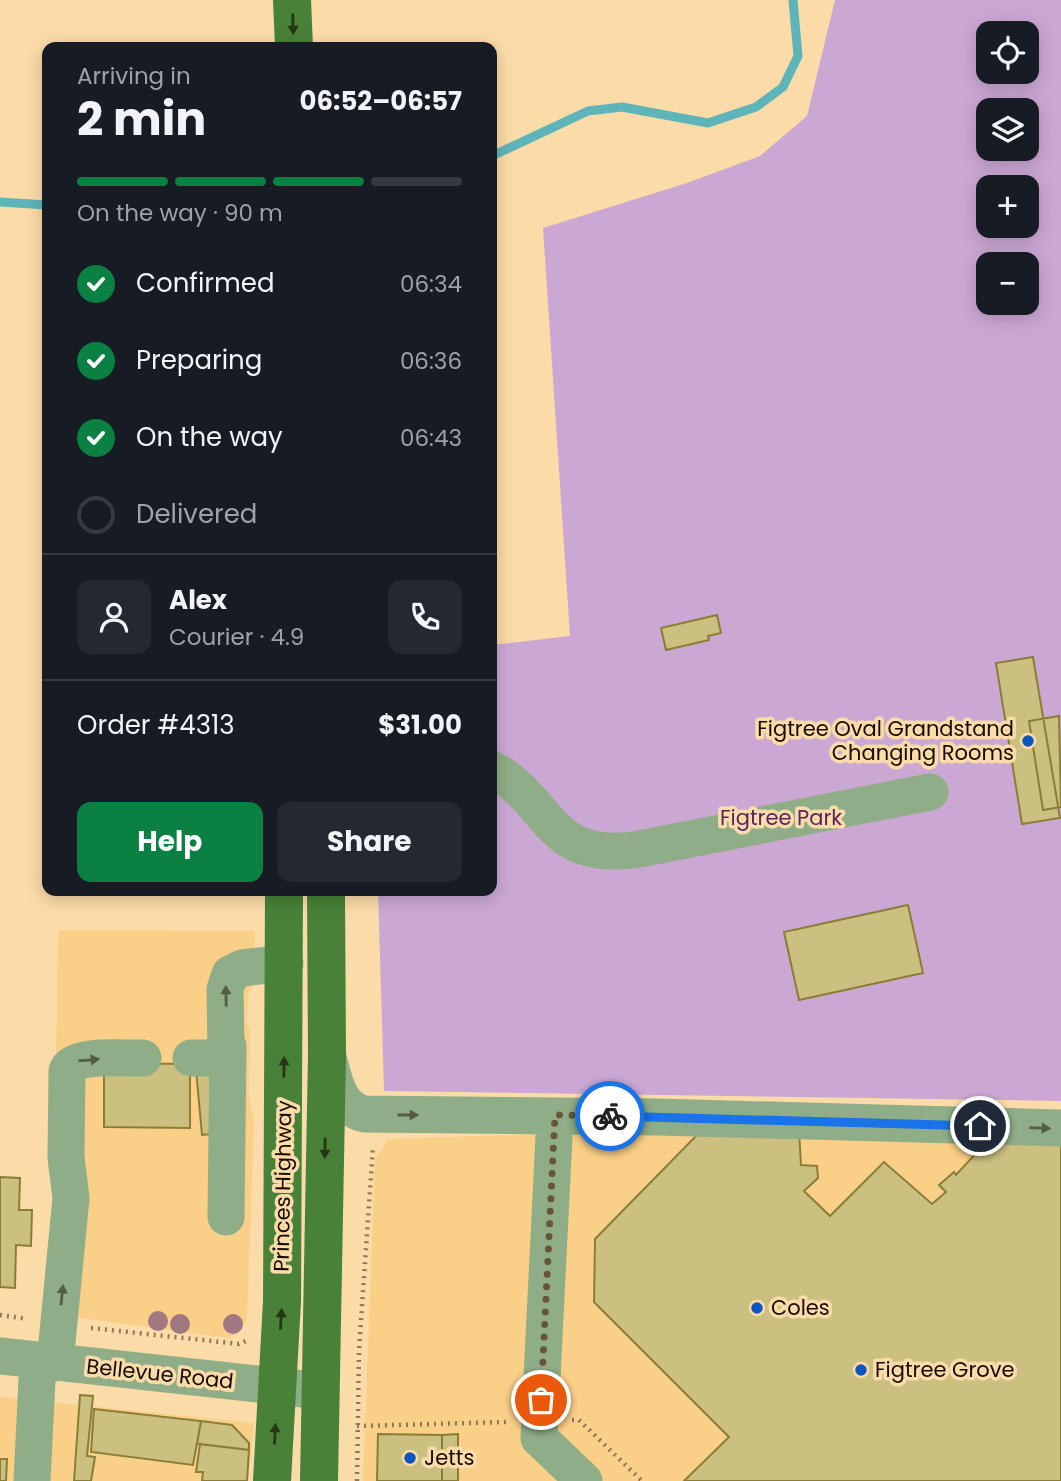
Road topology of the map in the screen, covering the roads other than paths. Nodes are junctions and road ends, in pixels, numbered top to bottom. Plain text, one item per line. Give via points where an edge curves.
1 (267, 0) edge
2 (292, 0) edge
3 (268, 42) edge
4 (294, 42) edge
5 (497, 774) edge
6 (930, 792) dead end
7 (284, 896) edge
8 (326, 896) edge
9 (285, 963) junction
10 (228, 1046) junction
11 (327, 1055) junction
12 (555, 1115) junction
13 (1061, 1128) edge
14 (226, 1217) dead end
15 (0, 1356) edge
16 (47, 1361) junction
17 (276, 1387) junction
18 (321, 1391) junction
19 (32, 1481) edge
20 (272, 1481) edge
21 (318, 1481) edge
22 (584, 1481) edge

1 - 3 main road
2 -> 4 main road
5 - 6 street via 574,844 603,852 634,850
7 - 9 main road, Princes Highway
8 - 11 main road, Princes Highway
10 -> 9 street via 228,978 242,968
17 -> 9 main road, Princes Highway via 282,1301
10 - 14 street
16 -> 10 street via 59,1324 71,1198 66,1158 68,1065 84,1059 220,1056
11 -> 12 street via 341,1097 358,1112
11 -> 18 main road, Princes Highway
12 -> 13 street
12 - 22 street via 540,1438
15 - 16 street, Bellevue Road
16 - 17 street, Bellevue Road
16 - 19 street
17 - 18 street, Bellevue Road
20 -> 17 main road, Princes Highway
18 - 21 main road, Princes Highway

